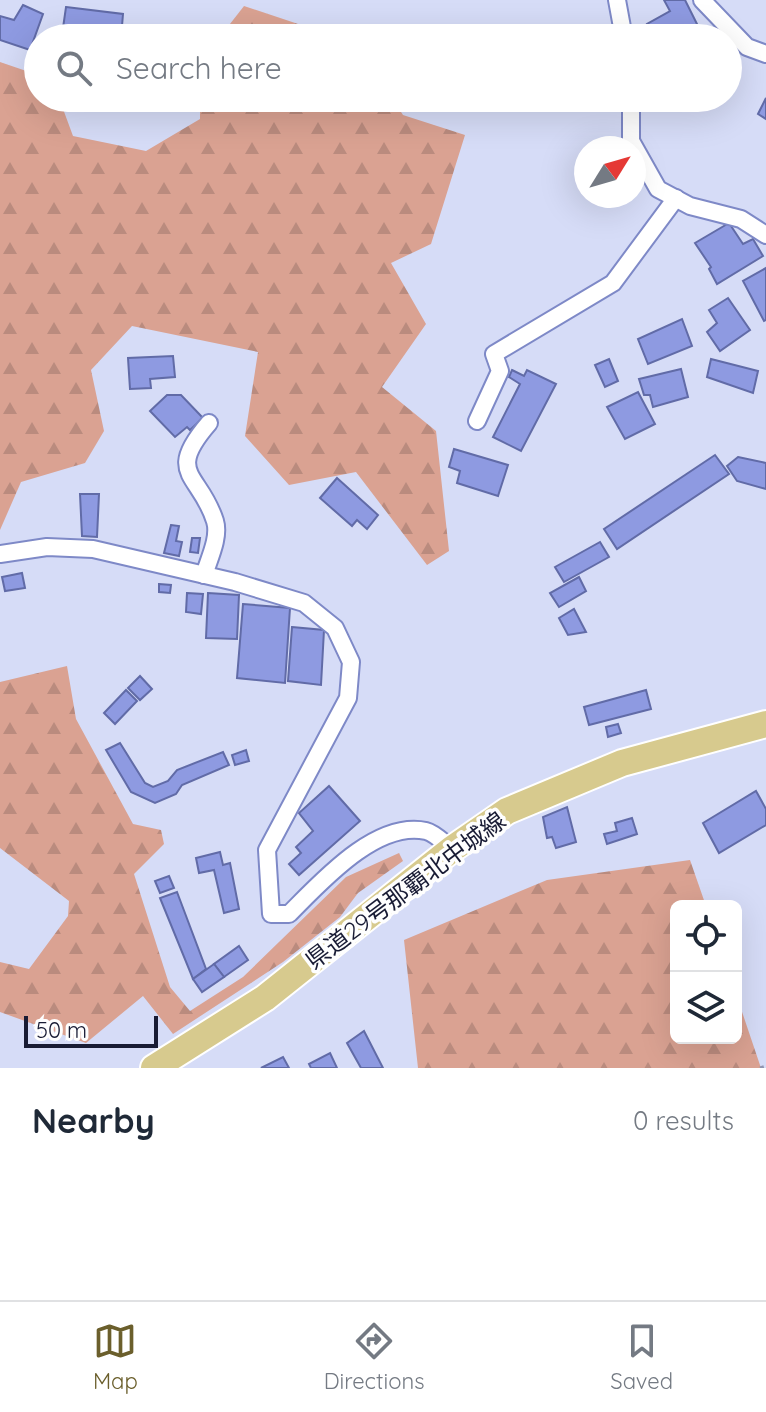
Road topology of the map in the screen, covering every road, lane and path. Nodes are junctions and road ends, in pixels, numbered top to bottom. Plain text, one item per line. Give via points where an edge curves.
1 (617, 0) edge
2 (702, 0) edge
3 (621, 24) edge
4 (725, 24) edge
5 (742, 42) edge
6 (766, 54) edge
7 (631, 112) edge
8 (676, 198) junction
9 (766, 235) edge
10 (477, 421) dead end
11 (209, 423) dead end
12 (0, 554) edge
13 (204, 575) junction
14 (766, 724) edge
15 (452, 849) junction
16 (766, 1066) edge
17 (154, 1068) edge
18 (760, 1068) edge

1 - 3 street
2 - 4 street
5 - 6 street
7 - 8 street via 631,141 658,189
8 - 9 street via 741,219
8 - 10 street via 613,283 494,354 500,371
11 - 13 street via 191,443 187,457 188,473 215,522
12 - 13 street via 47,547 93,549
13 - 15 street via 304,603 335,628 351,662 348,698 267,850 271,914 289,914 360,849 397,832 428,831
14 - 15 main road, 県道29号那覇北中城線 via 569,782 507,811
15 - 17 main road, 県道29号那覇北中城線 via 265,998
16 - 18 path

